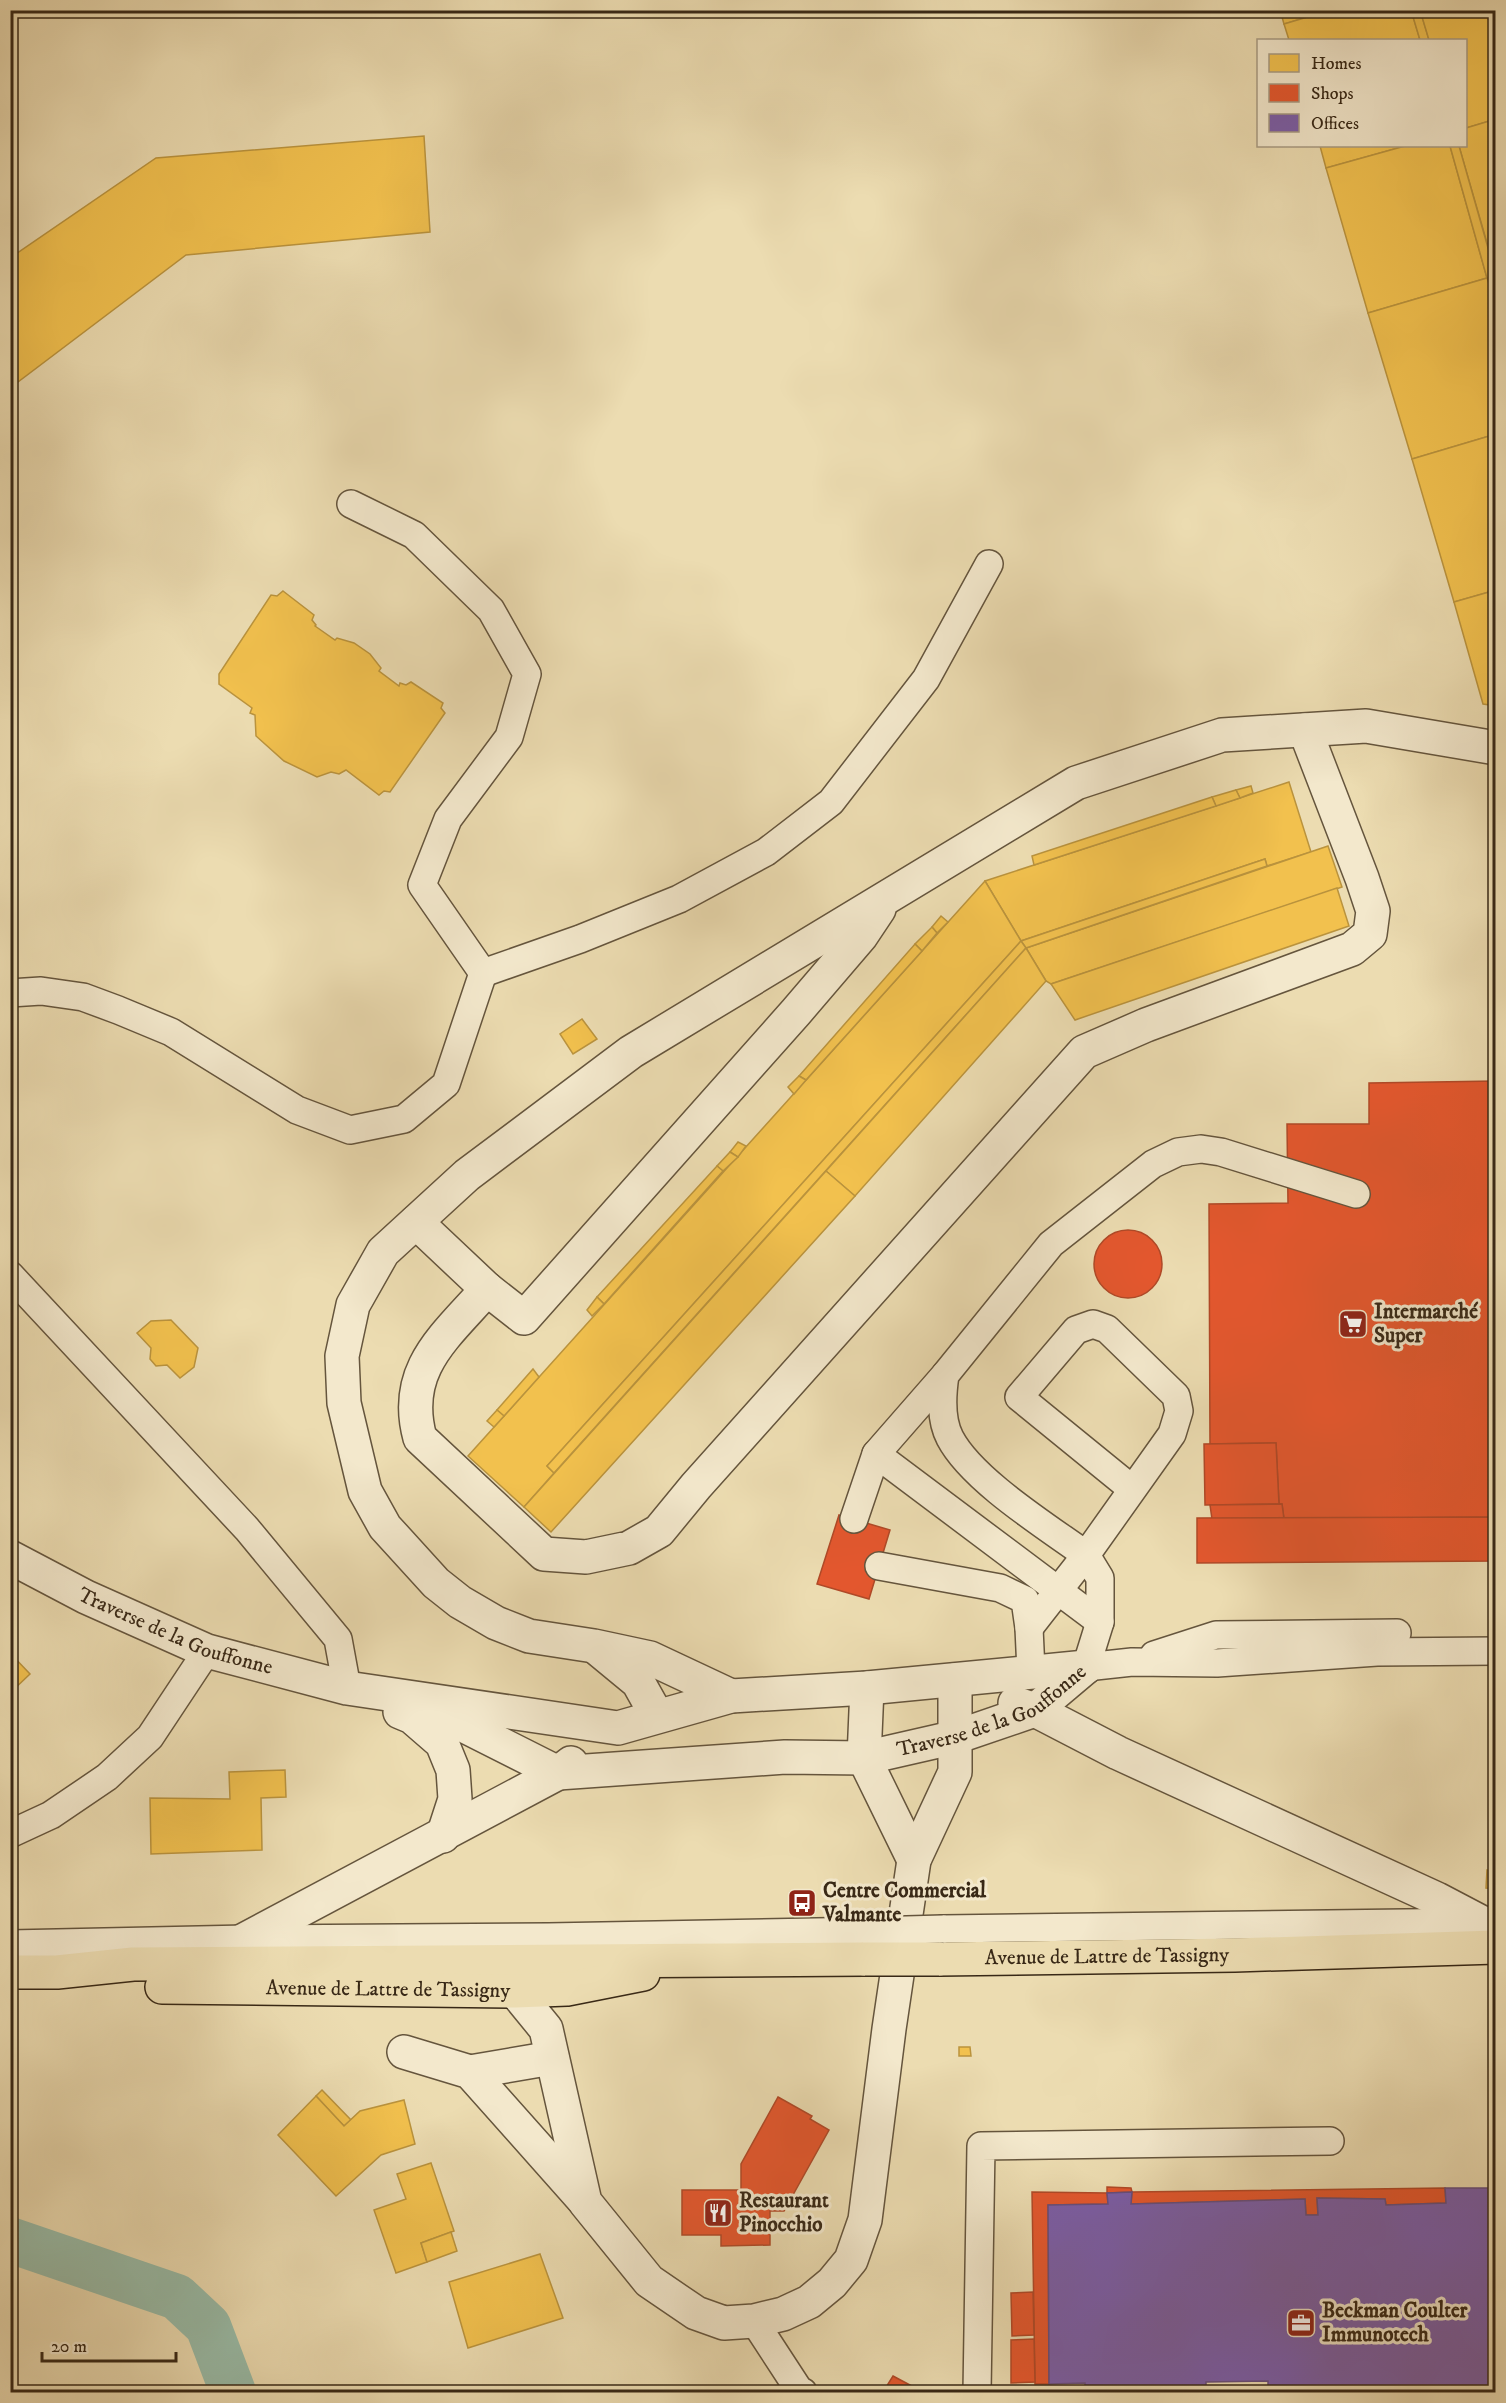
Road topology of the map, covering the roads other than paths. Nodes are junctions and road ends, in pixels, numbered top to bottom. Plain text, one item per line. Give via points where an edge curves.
1 (351, 504) dead end
2 (989, 564) dead end
3 (1305, 730) junction
4 (1496, 748) edge
5 (888, 897) junction
6 (483, 973) junction
7 (10, 993) edge
8 (1356, 1194) dead end
9 (416, 1222) junction
10 (10, 1275) edge
11 (487, 1289) junction
12 (945, 1374) junction
13 (876, 1454) junction
14 (1132, 1489) junction
15 (854, 1519) dead end
16 (1086, 1556) junction
17 (10, 1557) edge
18 (879, 1566) dead end
19 (1059, 1589) junction
20 (1100, 1622) junction
21 (1029, 1628) junction
22 (1496, 1632) edge
23 (594, 1646) junction
24 (207, 1651) junction
25 (1496, 1651) edge
26 (1132, 1662) junction
27 (1086, 1667) junction
28 (1031, 1671) junction
29 (954, 1680) junction
30 (346, 1688) junction
31 (867, 1688) junction
32 (731, 1696) junction
33 (407, 1697) junction
34 (1035, 1710) junction
35 (657, 1716) junction
36 (618, 1728) junction
37 (956, 1737) junction
38 (864, 1758) junction
39 (558, 1773) junction
40 (10, 1834) edge
41 (443, 1836) junction
42 (914, 1860) junction
43 (1492, 1930) edge
44 (246, 1939) junction
45 (10, 1944) edge
46 (868, 1945) junction
47 (718, 1959) junction
48 (199, 1964) junction
49 (10, 1972) edge
50 (57, 1972) junction
51 (567, 1989) junction
52 (515, 1991) junction
53 (549, 2044) junction
54 (404, 2052) dead end
55 (470, 2072) junction
56 (1330, 2140) dead end
57 (585, 2202) junction
58 (754, 2321) junction
59 (803, 2392) edge
60 (977, 2392) edge

1 - 6 lane via 414,535 491,610 527,674 509,737 448,819 422,885
2 - 6 lane via 926,680 831,802 766,852 679,899
3 - 4 street via 1366,726
3 - 5 street via 1222,735 1076,783
3 - 11 street via 1362,878 1372,911 1370,934 1352,949 1084,1052 659,1531 628,1548 586,1557 544,1554 420,1438 414,1416 419,1376 438,1343
5 - 9 street via 631,1052 467,1175
5 - 11 street via 861,936 796,1012 524,1318
6 - 7 lane via 446,1084 404,1119 350,1130 297,1110 171,1032 118,1010 83,997 41,991
8 - 12 lane via 1221,1152 1178,1152 1153,1164 1051,1244
9 - 11 street
9 - 23 street via 383,1252 353,1305 342,1356 344,1403 365,1491 385,1527 408,1554 460,1602 529,1636
10 - 30 lane via 247,1529 338,1639
12 - 13 lane
12 - 16 lane via 941,1399 949,1437 972,1468
13 - 15 lane
13 - 19 lane
14 - 14 lane via 1019,1397 1076,1330 1093,1324 1107,1329 1176,1396 1179,1411 1172,1434
14 - 16 lane
16 - 19 lane
16 - 20 lane via 1100,1578
17 - 24 street, Traverse de la Gouffonne via 86,1597
18 - 21 lane via 1000,1588 1025,1600
19 - 20 lane
19 - 21 lane
20 - 27 lane
21 - 28 lane
22 - 26 lane via 1216,1635
23 - 32 street via 650,1658
23 - 35 street via 638,1682
24 - 30 street, Traverse de la Gouffonne
24 - 40 lane via 150,1737 107,1777 51,1815
25 - 26 lane via 1377,1652 1217,1663
26 - 27 lane
27 - 28 street, Traverse de la Gouffonne
27 - 34 street, Traverse de la Gouffonne
28 - 29 street, Traverse de la Gouffonne
29 - 31 street, Traverse de la Gouffonne
29 - 34 street
29 - 37 street
30 - 33 street, Traverse de la Gouffonne
30 - 41 street, Traverse de la Gouffonne via 412,1717 442,1743 453,1770 455,1799
31 - 32 street, Traverse de la Gouffonne
31 - 38 street
32 - 35 street, Traverse de la Gouffonne
33 - 36 street, Traverse de la Gouffonne
33 - 39 street, Traverse de la Gouffonne
34 - 37 street, Traverse de la Gouffonne
34 - 43 street via 1118,1753 1437,1899
35 - 36 street, Traverse de la Gouffonne
36 - 39 street
37 - 38 street, Traverse de la Gouffonne
37 - 42 street via 955,1772
38 - 39 street, Traverse de la Gouffonne via 785,1757
38 - 42 street
39 - 41 street
41 - 44 street
42 - 58 street via 865,2220 851,2260 832,2283 808,2302 783,2314
43 - 46 main road, Avenue de Lattre de Tassigny, bridge via 1234,1955
44 - 45 lane
44 - 46 lane via 559,1937
44 - 48 street
46 - 47 main road, Avenue de Lattre de Tassigny
47 - 48 main road, Avenue de Lattre de Tassigny
47 - 51 main road, Avenue de Lattre de Tassigny
48 - 50 main road, Avenue de Lattre de Tassigny via 132,1964
49 - 50 main road, Avenue de Lattre de Tassigny
50 - 52 main road, Avenue de Lattre de Tassigny via 136,1986
51 - 52 main road, Avenue de Lattre de Tassigny
51 - 53 street
52 - 53 street
53 - 55 street
53 - 57 street
54 - 55 street
55 - 57 street
56 - 60 lane via 981,2146
57 - 58 street via 649,2281 669,2297 724,2323
58 - 59 lane

